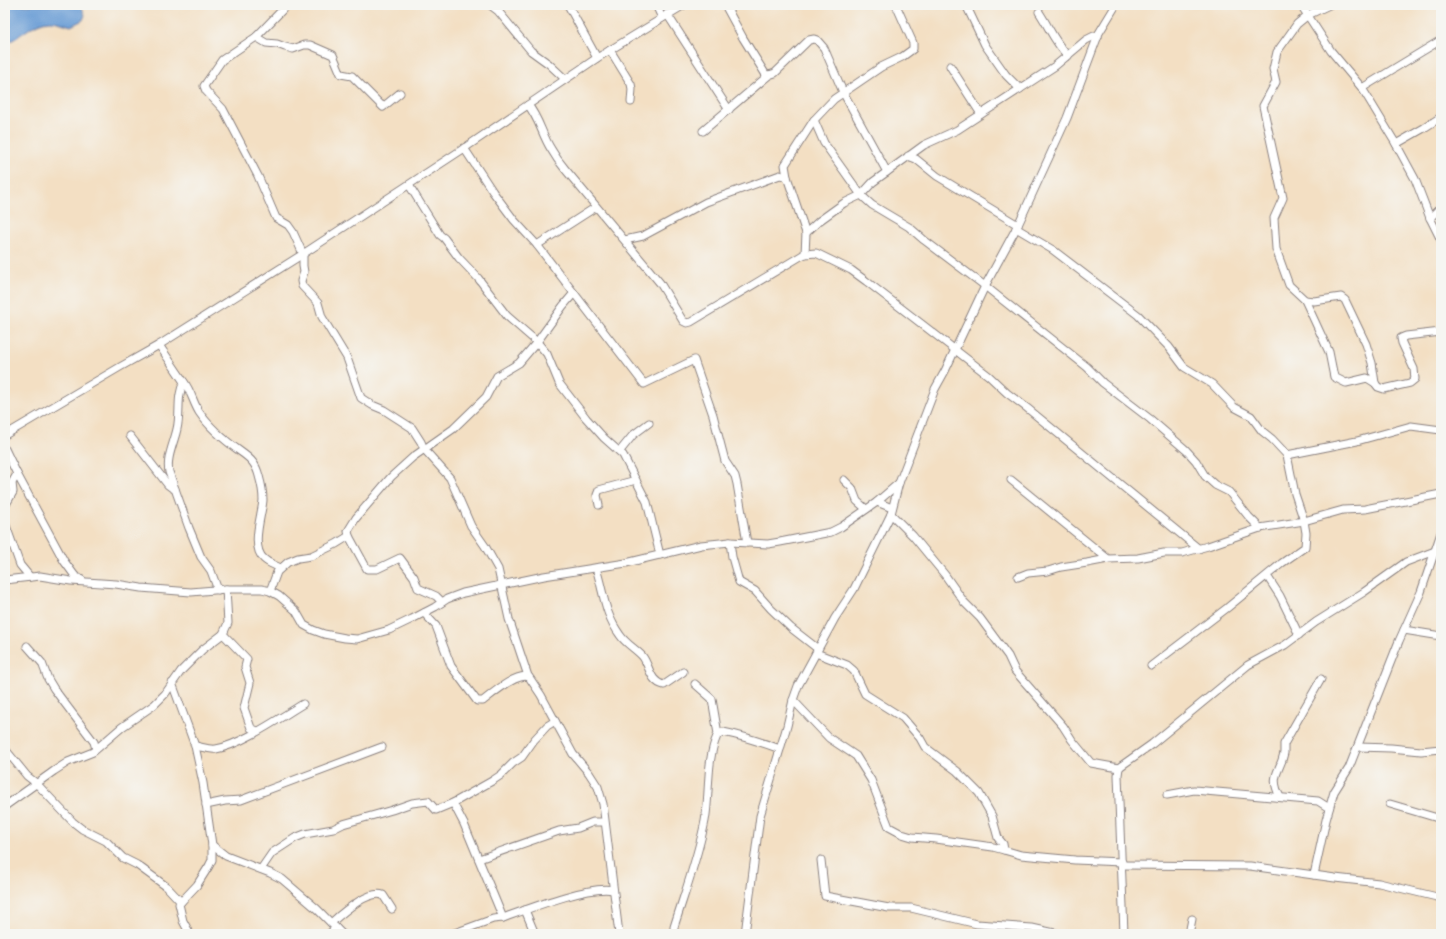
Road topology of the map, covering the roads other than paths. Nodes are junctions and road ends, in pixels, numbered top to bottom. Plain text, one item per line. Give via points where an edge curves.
1 (287, 5) edge
2 (490, 5) edge
3 (568, 5) edge
4 (656, 5) edge
5 (684, 5) edge
6 (725, 5) edge
7 (896, 5) edge
8 (966, 5) edge
9 (1116, 5) edge
10 (1301, 5) edge
11 (1329, 5) edge
12 (1039, 12) dead end
13 (1308, 14) junction
14 (664, 16) junction
15 (256, 37) junction
16 (1098, 37) junction
17 (1441, 40) edge
18 (610, 50) junction
19 (1068, 56) junction
20 (597, 58) junction
21 (950, 66) dead end
22 (770, 76) junction
23 (565, 79) junction
24 (1362, 88) junction
25 (1020, 89) junction
26 (843, 92) junction
27 (400, 93) dead end
28 (631, 102) dead end
29 (528, 105) junction
30 (729, 110) junction
31 (981, 114) junction
32 (1441, 117) edge
33 (814, 120) junction
34 (704, 131) dead end
35 (1396, 144) junction
36 (464, 148) junction
37 (916, 151) junction
38 (908, 156) junction
39 (916, 159) junction
40 (887, 172) junction
41 (784, 176) junction
42 (409, 185) junction
43 (861, 195) junction
44 (596, 207) junction
45 (1441, 207) edge
46 (1430, 218) junction
47 (1017, 226) junction
48 (806, 233) junction
49 (625, 240) junction
50 (1441, 240) edge
51 (537, 245) junction
52 (303, 254) junction
53 (805, 254) junction
54 (985, 286) junction
55 (574, 293) junction
56 (1305, 300) junction
57 (1441, 332) edge
58 (537, 342) junction
59 (159, 345) junction
60 (955, 349) junction
61 (184, 382) junction
62 (1375, 383) junction
63 (649, 423) dead end
64 (1441, 430) edge
65 (5, 435) edge
66 (130, 436) dead end
67 (5, 449) edge
68 (424, 449) junction
69 (620, 452) junction
70 (1286, 455) junction
71 (17, 474) junction
72 (636, 480) junction
73 (844, 480) dead end
74 (1011, 480) dead end
75 (899, 483) junction
76 (175, 489) junction
77 (1441, 494) edge
78 (877, 502) junction
79 (599, 505) dead end
80 (5, 506) edge
81 (866, 509) junction
82 (891, 511) junction
83 (1304, 521) junction
84 (5, 523) edge
85 (1260, 528) junction
86 (1441, 533) edge
87 (349, 536) junction
88 (727, 543) junction
89 (747, 543) junction
90 (1198, 549) junction
91 (1435, 550) junction
92 (660, 555) junction
93 (1108, 559) junction
94 (280, 568) junction
95 (596, 568) junction
96 (1267, 576) junction
97 (30, 577) junction
98 (1018, 577) dead end
99 (5, 580) edge
100 (83, 581) junction
101 (502, 585) junction
102 (226, 589) junction
103 (218, 590) junction
104 (270, 591) junction
105 (442, 602) junction
106 (424, 613) junction
107 (1404, 630) junction
108 (223, 634) junction
109 (1299, 635) junction
110 (1441, 636) edge
111 (27, 646) dead end
112 (817, 651) junction
113 (1151, 666) dead end
114 (683, 672) dead end
115 (528, 676) junction
116 (1320, 679) dead end
117 (172, 683) junction
118 (695, 684) dead end
119 (793, 700) junction
120 (303, 704) dead end
121 (555, 721) junction
122 (257, 731) junction
123 (718, 734) junction
124 (95, 745) junction
125 (195, 746) junction
126 (382, 747) dead end
127 (1358, 747) junction
128 (5, 749) edge
129 (780, 749) junction
130 (1441, 749) edge
131 (1119, 768) junction
132 (36, 783) junction
133 (1167, 795) dead end
134 (1280, 797) junction
135 (453, 803) junction
136 (1390, 804) dead end
137 (206, 805) junction
138 (5, 806) edge
139 (1329, 808) junction
140 (1441, 819) edge
141 (604, 822) junction
142 (212, 845) junction
143 (1004, 850) junction
144 (478, 859) junction
145 (821, 860) dead end
146 (1122, 864) junction
147 (261, 869) junction
148 (1314, 875) junction
149 (613, 890) junction
150 (1441, 898) edge
151 (181, 902) junction
152 (392, 909) dead end
153 (525, 910) junction
154 (503, 918) junction
155 (1192, 919) dead end
156 (334, 926) junction
157 (190, 934) edge
158 (329, 934) edge
159 (342, 934) edge
160 (452, 934) edge
161 (535, 934) edge
162 (619, 934) edge
163 (674, 934) edge
164 (745, 934) edge
165 (1059, 934) edge
166 (1124, 934) edge
167 (1189, 934) edge

1 - 15 street
2 - 23 street via 531,51
3 - 20 street
4 - 14 street
5 - 14 street
6 - 22 street via 764,73
7 - 26 street via 913,42 913,49
8 - 25 street via 984,45
9 - 16 street
10 - 13 street
11 - 13 street
12 - 19 street via 1059,47
13 - 24 street via 1331,51
13 - 56 street via 1297,24 1277,52 1272,70 1276,82 1263,106 1283,198 1274,218 1276,248 1289,285
14 - 18 street
14 - 30 street
15 - 27 street via 266,43 293,49 304,45 310,46 333,55 341,74 352,76 383,107
15 - 52 street via 222,60 204,86 223,110 258,176 276,218 293,232
16 - 19 street via 1086,40
16 - 47 street via 1067,118
17 - 24 street
18 - 20 street
18 - 28 street via 631,84
19 - 25 street
20 - 23 street
21 - 31 street
22 - 26 street via 807,42 814,39 824,48
22 - 30 street
23 - 29 street
24 - 35 street
25 - 31 street
26 - 33 street
26 - 40 street
29 - 36 street
29 - 44 street via 534,112 550,148
30 - 34 street
31 - 37 street via 958,130 931,141
32 - 35 street
33 - 41 street via 785,165
33 - 43 street via 824,143
35 - 46 street via 1415,180
36 - 42 street
36 - 51 street via 514,220
37 - 38 street
37 - 39 street
38 - 39 street
38 - 40 street
39 - 47 street via 937,176
40 - 43 street
41 - 48 street
41 - 49 street via 706,202 643,236
42 - 52 street
42 - 58 street via 453,252 478,278 507,316
43 - 48 street via 844,203
43 - 54 street via 872,205 917,232
44 - 49 street
44 - 51 street
45 - 46 street
46 - 50 street
47 - 54 street
47 - 70 street via 1138,315 1169,347 1184,367 1212,384 1234,407 1251,416
48 - 53 street
49 - 53 street via 660,282 680,317 687,323
51 - 55 street
52 - 59 street
52 - 68 street via 302,286 318,303 322,317 348,358 361,398 412,428
53 - 60 street via 816,253 851,270
54 - 60 street
54 - 85 street via 1186,450 1205,476 1229,492
55 - 58 street
55 - 89 street via 644,384 694,360 713,415 725,461 735,476
56 - 62 street via 1329,352 1334,377 1346,383 1367,378
56 - 62 street via 1345,300 1366,344
57 - 62 street via 1401,338 1414,369 1415,379 1410,383 1384,389
58 - 68 street via 519,363 497,376 486,397 453,429
58 - 69 street via 548,354 559,383 586,418
59 - 61 street
59 - 65 street
60 - 75 street via 935,389
60 - 90 street
61 - 76 street via 178,404 178,428 169,463 169,472
61 - 94 street via 203,418 256,466 263,500 258,534 259,551 264,560
63 - 69 street via 633,435
64 - 70 street via 1411,426 1357,441
66 - 76 street via 168,486
67 - 71 street
68 - 87 street via 391,477 356,518 348,531
68 - 101 street via 450,478 471,526 498,569
69 - 72 street
70 - 83 street
71 - 80 street via 12,482 13,492
71 - 100 street via 64,561 75,576
72 - 79 street via 599,490
72 - 92 street via 647,502
73 - 81 street via 852,488 857,501
74 - 93 street
75 - 78 street
75 - 82 street
76 - 103 street via 201,557 211,571
77 - 83 street via 1364,509 1343,510
78 - 81 street
78 - 82 street
81 - 89 street via 831,532 780,542
82 - 112 street via 854,589
82 - 131 street via 945,575 964,602 980,618 1008,656 1015,671 1091,763
83 - 85 street
83 - 96 street via 1305,548
84 - 97 street via 20,565
85 - 90 street
86 - 91 street
87 - 94 street via 310,556 292,560
87 - 105 street via 367,569 376,570 400,558 414,577 418,588 436,596
88 - 89 street
88 - 92 street via 701,545
88 - 112 street via 739,582 755,591
90 - 93 street via 1138,558
91 - 107 street
91 - 109 street via 1406,562
92 - 95 street
93 - 98 street via 1061,566
94 - 104 street
95 - 101 street
95 - 114 street via 603,600 615,627 628,645 642,656 652,676 659,684 664,685
96 - 109 street
96 - 113 street
97 - 99 street
97 - 100 street
100 - 103 street via 191,592
101 - 105 street via 455,595
101 - 115 street via 504,602
102 - 103 street
102 - 104 street
102 - 108 street via 228,623
104 - 106 street via 296,611 304,624 313,630 344,638 365,638
105 - 106 street
106 - 115 street via 436,626 451,666 477,701 482,701 512,681
107 - 110 street
107 - 127 street
108 - 117 street via 202,650
108 - 122 street via 247,659 245,668 250,683 244,708 252,728
109 - 131 street via 1248,665
111 - 124 street via 42,663 54,689
112 - 119 street
112 - 143 street via 854,671 865,694 903,718 925,747 957,771 979,793 992,816
115 - 121 street
116 - 134 street via 1284,744 1284,754 1275,780
117 - 124 street via 154,705 104,743
117 - 125 street
118 - 123 street via 712,698
119 - 129 street
119 - 143 street via 829,738 856,756 871,780 889,827 912,837
120 - 122 street
121 - 135 street via 534,740 522,757 501,775
121 - 141 street via 574,754 598,787 603,804
122 - 125 street via 216,749
123 - 129 street via 736,734
123 - 163 street via 711,765 706,820
124 - 132 street via 87,755 68,762
125 - 137 street
126 - 137 street via 241,800 225,800
127 - 130 street via 1421,751
127 - 139 street via 1334,792
128 - 132 street
129 - 164 street via 760,816
131 - 146 street
132 - 138 street
132 - 151 street via 78,825 106,841 123,858 167,887
133 - 134 street via 1194,790
134 - 139 street via 1318,801
135 - 144 street
135 - 147 street via 436,810 428,801 412,803 333,829 295,838 272,853
136 - 140 street
137 - 142 street
139 - 148 street
141 - 144 street via 593,822 559,831
141 - 149 street
142 - 147 street via 226,856
142 - 151 street via 212,860 209,866 197,885
143 - 146 street via 1021,855
144 - 154 street
145 - 165 street via 825,896 889,908 911,908 977,924 1027,928
146 - 148 street via 1250,866
146 - 166 street
147 - 156 street via 282,879
148 - 150 street via 1379,883
149 - 153 street via 602,889 577,894
149 - 162 street
151 - 157 street via 179,906 183,921
152 - 156 street via 384,895 376,895 342,912
153 - 154 street
153 - 161 street
154 - 160 street via 493,919
155 - 167 street
156 - 158 street
156 - 159 street

